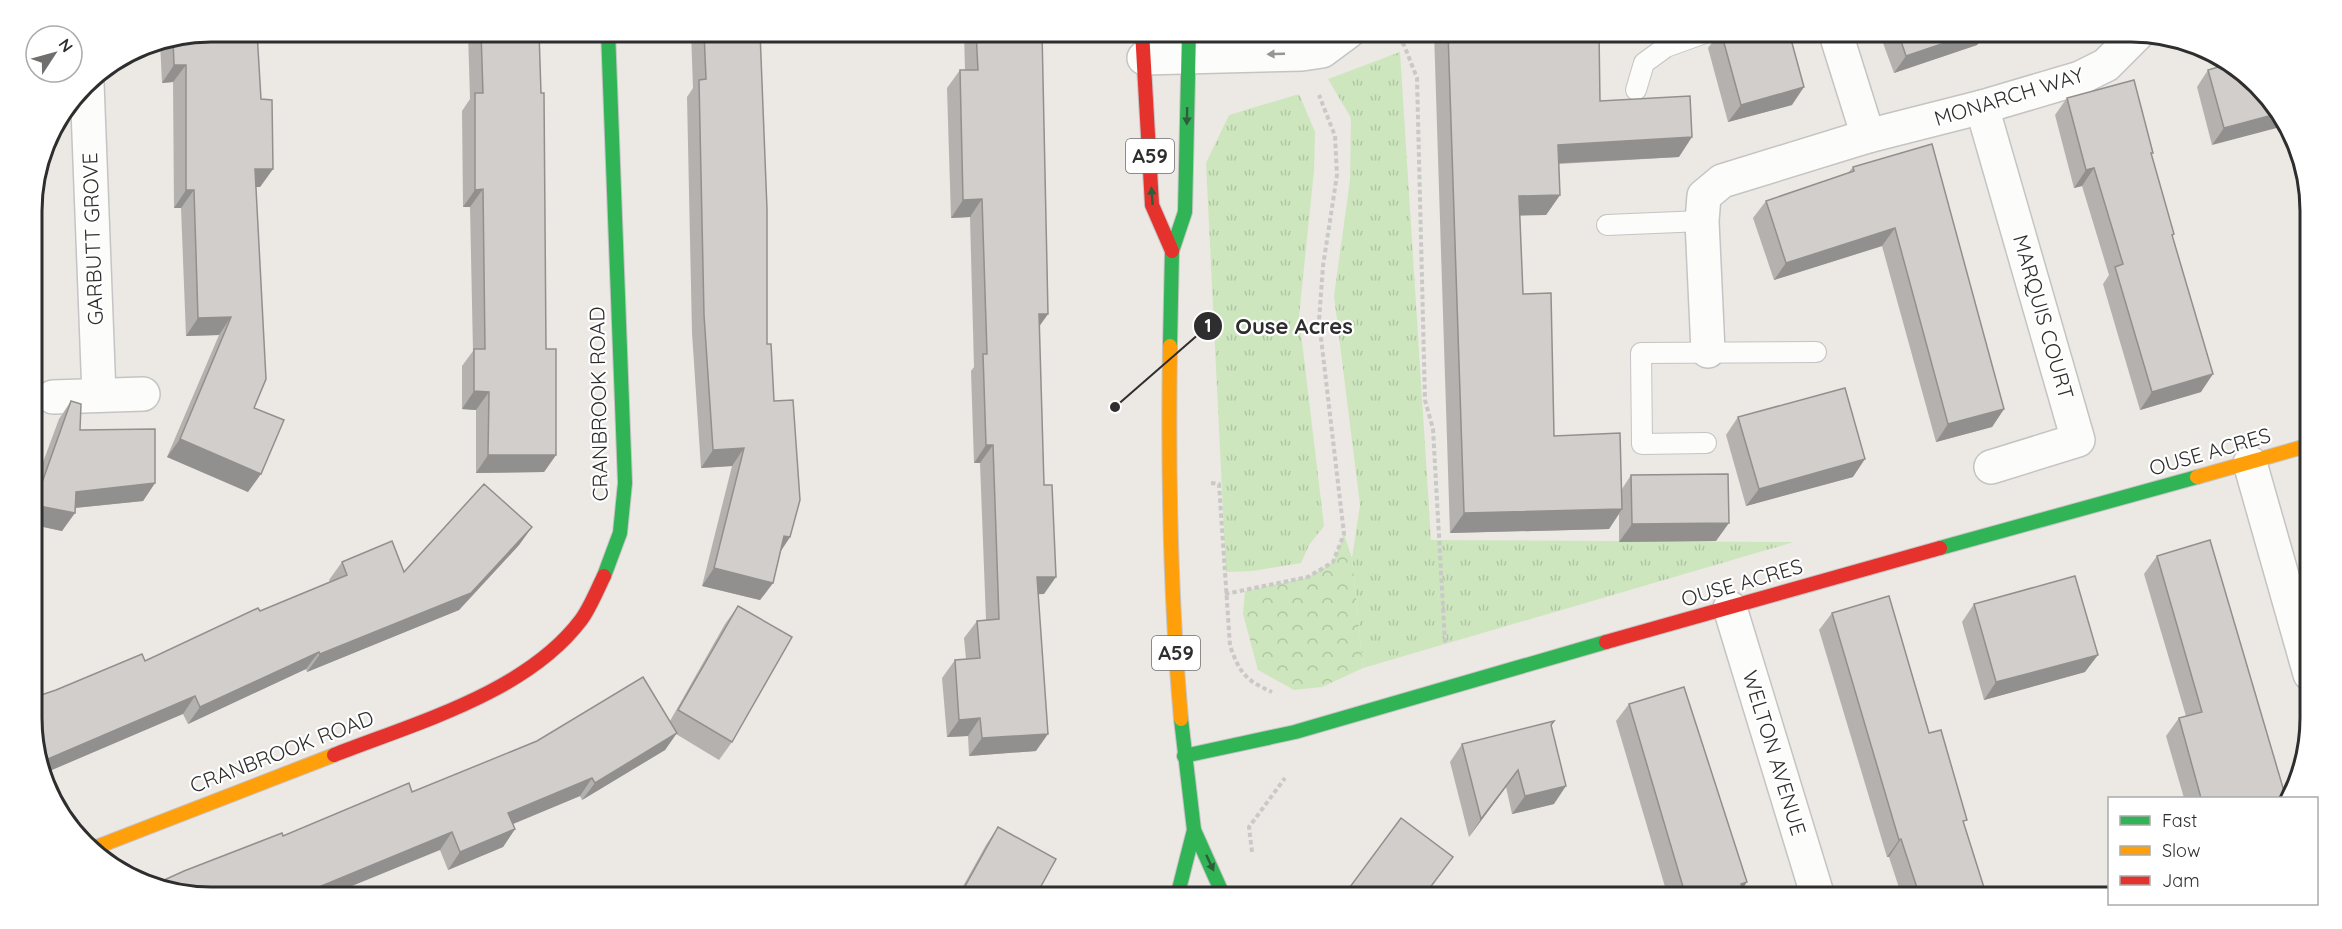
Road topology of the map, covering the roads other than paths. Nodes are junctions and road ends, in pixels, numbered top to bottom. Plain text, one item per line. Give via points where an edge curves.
1 (608, 42) edge
2 (1335, 42) edge
3 (1681, 42) edge
4 (1838, 42) edge
5 (2129, 42) edge
6 (1189, 44) edge
7 (1143, 45) edge
8 (1636, 90) dead end
9 (87, 96) edge
10 (1982, 107) junction
11 (1868, 136) junction
12 (1702, 222) junction
13 (1607, 225) dead end
14 (1172, 251) junction
15 (1708, 351) junction
16 (1816, 352) dead end
17 (143, 393) dead end
18 (99, 395) junction
19 (53, 397) dead end
20 (1706, 444) dead end
21 (2300, 449) edge
22 (2250, 463) junction
23 (1991, 467) dead end
24 (1730, 608) junction
25 (2300, 639) edge
26 (1184, 756) junction
27 (1194, 830) junction
28 (101, 845) edge
29 (1180, 887) edge
30 (1220, 887) edge
31 (1815, 887) edge

1 - 28 street, CRANBROOK ROAD via 625,483 620,533 606,573 581,620 544,658 500,686 439,714
2 -> 6 street via 1322,51 1302,54
3 - 8 lane via 1644,63
4 - 11 street
5 - 10 street, MONARCH WAY via 2106,65 2080,78
6 - 7 street
6 -> 14 street, A59 via 1185,212
14 -> 7 street, A59 via 1152,205
9 - 18 street, GARBUTT GROVE
10 - 11 street, MONARCH WAY
10 - 23 street, MARQUIS COURT via 2078,440
11 - 12 street, MONARCH WAY via 1722,181 1704,196
12 - 13 lane
12 - 15 street, MONARCH WAY
14 - 26 street, A59 via 1169,428 1175,650
15 - 16 lane
15 - 20 lane via 1641,353 1642,444
17 - 18 street
18 - 19 street
21 - 22 street, OUSE ACRES
22 - 24 street, OUSE ACRES
22 - 25 street
24 - 26 street, OUSE ACRES via 1295,732
24 - 31 street, WELTON AVENUE
26 - 27 street, A59
27 - 29 street, A59
27 -> 30 street, A59

